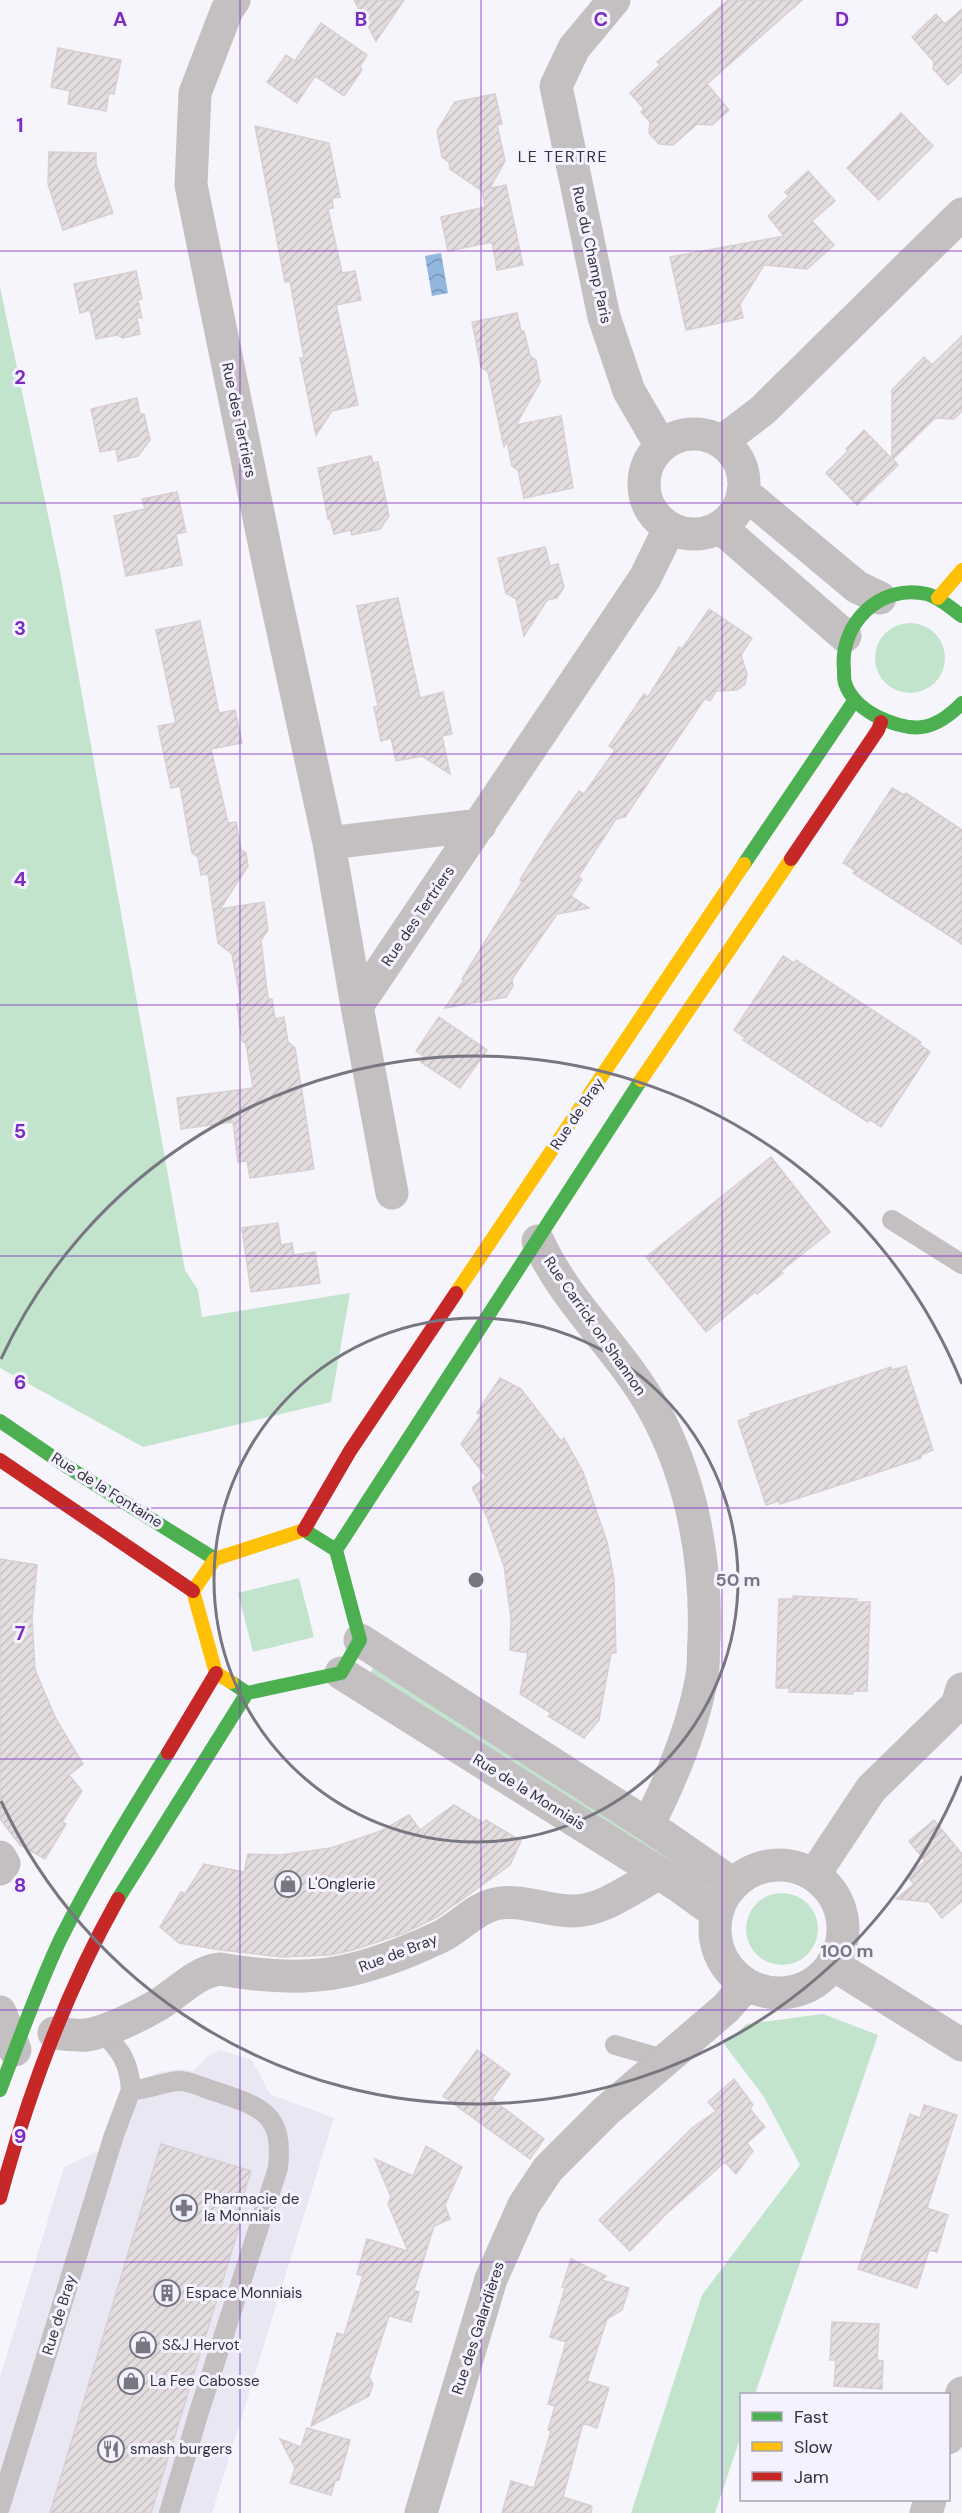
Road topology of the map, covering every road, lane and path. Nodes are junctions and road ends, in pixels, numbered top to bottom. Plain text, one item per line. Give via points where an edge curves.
1 (234, 0) edge
2 (614, 0) edge
3 (962, 214) edge
4 (721, 442) junction
5 (661, 446) junction
6 (744, 492) junction
7 (720, 527) junction
8 (669, 529) junction
9 (962, 570) edge
10 (880, 598) junction
11 (938, 598) junction
12 (962, 616) edge
13 (845, 636) junction
14 (854, 701) junction
15 (961, 704) edge
16 (881, 722) junction
17 (480, 825) junction
18 (329, 843) junction
19 (357, 1006) junction
20 (392, 1193) dead end
21 (892, 1220) dead end
22 (538, 1241) junction
23 (962, 1264) edge
24 (0, 1421) edge
25 (0, 1460) edge
26 (304, 1530) junction
27 (336, 1550) junction
28 (214, 1558) junction
29 (193, 1591) junction
30 (360, 1640) junction
31 (216, 1672) junction
32 (341, 1674) junction
33 (962, 1689) edge
34 (247, 1693) junction
35 (648, 1825) junction
36 (0, 1857) edge
37 (0, 1869) edge
38 (658, 1874) junction
39 (814, 1875) junction
40 (733, 1884) junction
41 (716, 1913) junction
42 (832, 1964) junction
43 (746, 1985) junction
44 (0, 2012) edge
45 (101, 2030) junction
46 (54, 2033) junction
47 (615, 2045) dead end
48 (962, 2045) edge
49 (15, 2050) junction
50 (667, 2060) junction
51 (0, 2090) edge
52 (131, 2090) junction
53 (0, 2198) edge
54 (962, 2393) edge
55 (950, 2432) edge
56 (0, 2507) edge
57 (169, 2513) edge
58 (421, 2513) edge

1 - 18 street, Rue des Tertriers via 195,93 191,185
2 - 5 street, Rue du Champ Paris via 574,48 556,86 604,316 629,391
3 - 4 street via 763,410
4 - 5 street via 707,435 691,434
4 - 6 street via 740,464
5 - 8 street via 644,474 643,492 657,519
6 - 7 street via 740,506
6 - 10 street via 857,587
7 - 8 street via 703,534
7 - 13 street
8 - 17 street, Rue des Tertriers via 645,578
9 - 11 street
10 - 11 street via 918,592
10 - 13 street via 859,614
11 - 12 street
13 - 14 street via 841,659 844,681
14 - 16 street
14 - 26 street, Rue de Bray via 350,1451
15 - 16 street via 944,719 923,727 902,728
16 - 22 street
17 - 18 street
17 - 19 street, Rue des Tertriers
18 - 19 street, Rue des Tertriers
19 - 20 street, Rue des Tertriers
21 - 23 lane
22 - 27 street
22 - 35 street, Rue Carrick on Shannon via 547,1260 619,1355 653,1409 690,1498 705,1605 702,1675 679,1760
24 - 28 street, Rue de la Fontaine
25 - 29 street
26 - 27 street
26 - 28 street
27 - 30 street
28 - 29 street
29 - 31 street
30 - 32 street
30 - 35 street
31 - 34 street
31 - 49 street via 69,1923
32 - 34 street
32 - 38 street, Rue de la Monniais
33 - 39 street via 957,1705 871,1789
34 - 46 street via 124,1887 74,1984
35 - 40 street
36 - 37 street via 4,1864
38 - 41 street, Rue de la Monniais
38 - 45 street, Rue de Bray via 585,1910 493,1904 446,1934 400,1956 347,1972 284,1977 211,1970 156,2007
39 - 40 street via 794,1866 771,1865 750,1871
39 - 42 street via 832,1892 842,1916 842,1941
40 - 41 street
41 - 43 street via 719,1954 730,1972
42 - 43 street via 816,1982 793,1992 769,1993
42 - 48 street
43 - 50 street, Rue des Galardières
44 - 49 street
45 - 46 street, Rue de Bray via 87,2035
45 - 52 lane via 125,2057
46 - 53 street
47 - 50 lane
49 - 51 street
50 - 58 street, Rue des Galardières via 606,2111 548,2169 524,2205 491,2279
52 - 56 lane, Rue de Bray
52 - 57 lane via 183,2081 250,2103 267,2114 277,2130 280,2147 278,2168
54 - 55 street

